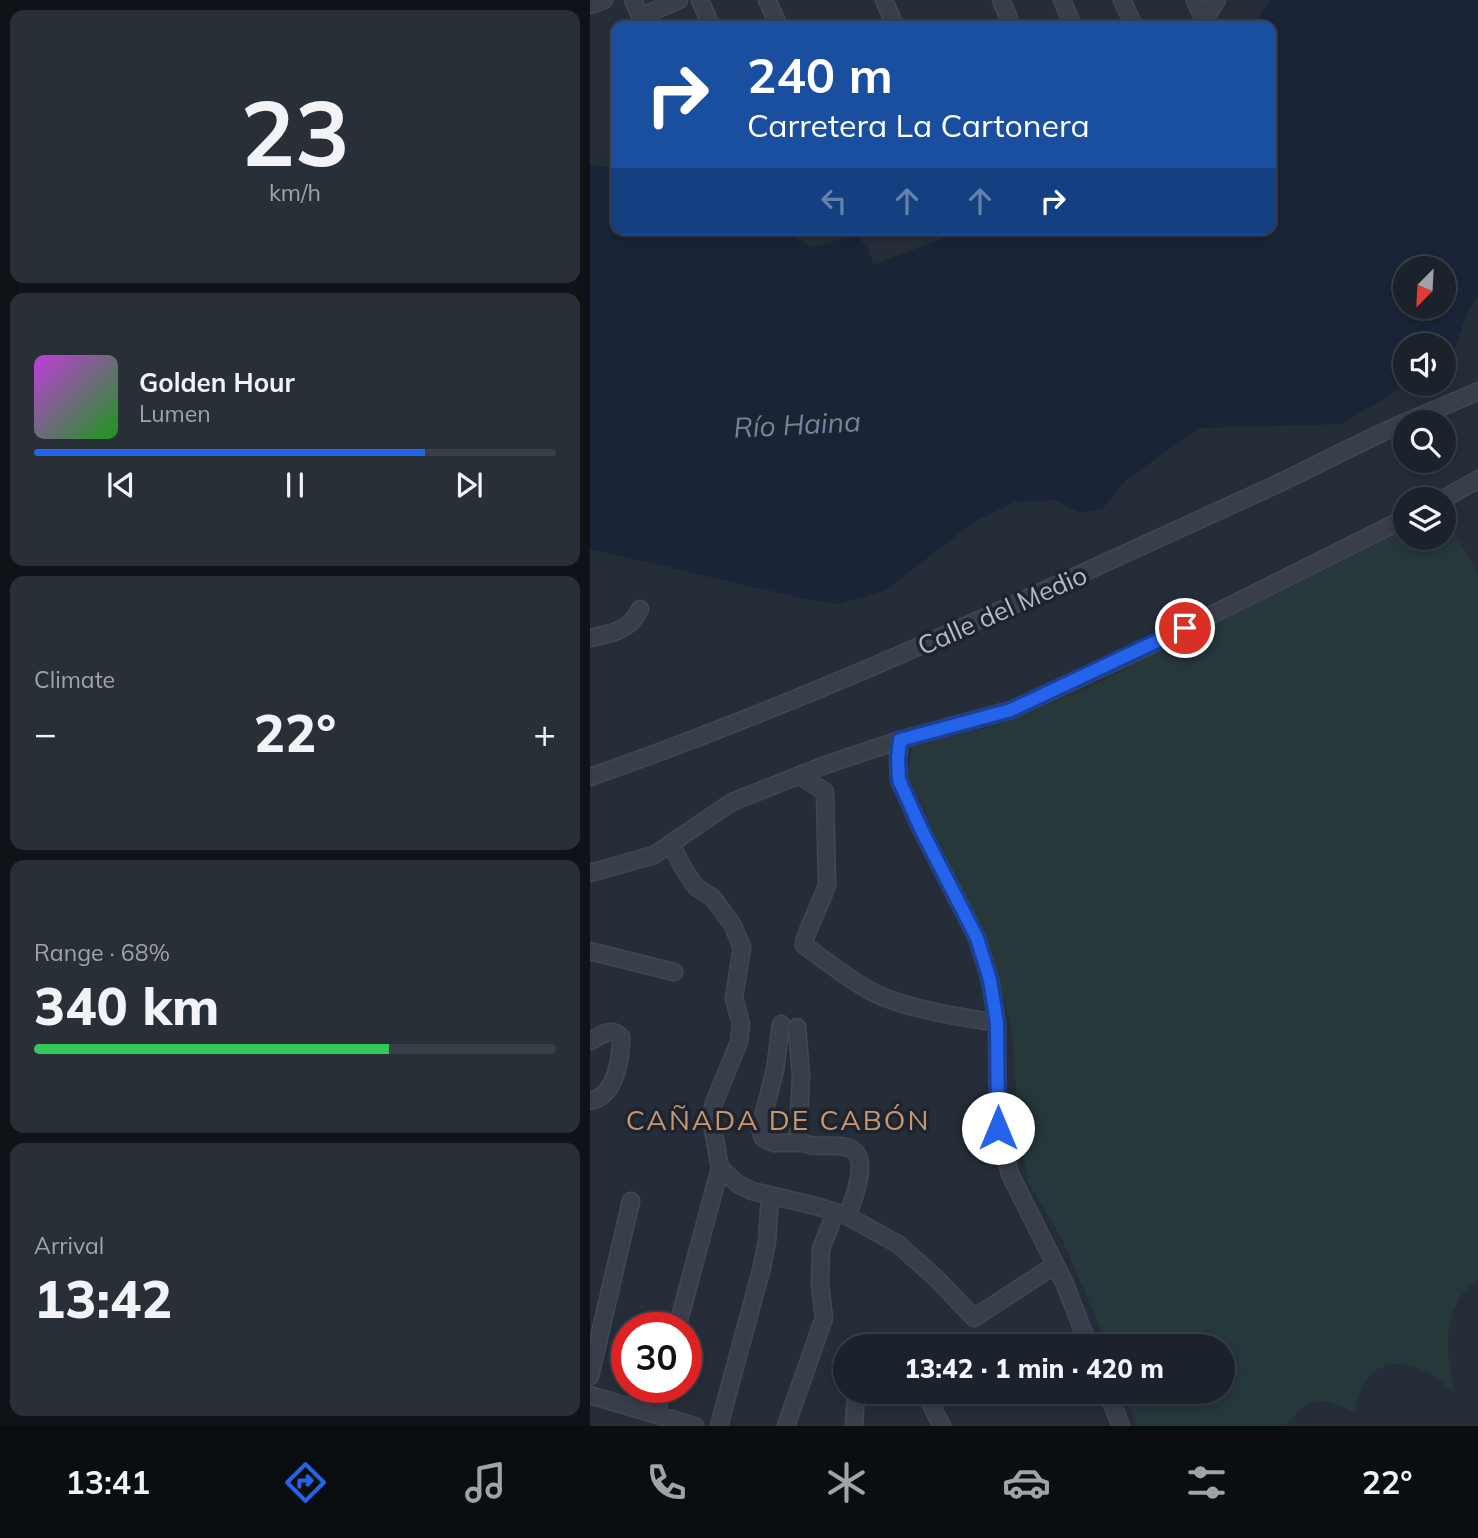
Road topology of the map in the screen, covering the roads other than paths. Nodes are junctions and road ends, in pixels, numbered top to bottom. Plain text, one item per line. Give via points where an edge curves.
1 (604, 0) edge
2 (633, 0) edge
3 (679, 0) edge
4 (700, 0) edge
5 (767, 0) edge
6 (884, 0) edge
7 (1001, 0) edge
8 (1062, 0) edge
9 (1122, 0) edge
10 (1195, 0) edge
11 (1217, 0) edge
12 (590, 5) edge
13 (642, 21) edge
14 (644, 21) edge
15 (709, 21) edge
16 (777, 21) edge
17 (893, 21) edge
18 (1010, 21) edge
19 (1071, 21) edge
20 (1132, 21) edge
21 (1201, 21) edge
22 (1203, 21) edge
23 (1478, 391) edge
24 (1434, 410) edge
25 (1393, 428) edge
26 (1478, 478) edge
27 (1456, 491) edge
28 (1393, 524) edge
29 (640, 609) dead end
30 (590, 638) edge
31 (900, 740) junction
32 (799, 775) junction
33 (590, 777) edge
34 (671, 843) junction
35 (590, 873) edge
36 (590, 951) edge
37 (674, 972) dead end
38 (997, 1023) junction
39 (590, 1041) edge
40 (590, 1101) edge
41 (801, 1143) junction
42 (720, 1168) junction
43 (770, 1196) junction
44 (631, 1201) dead end
45 (841, 1215) junction
46 (1055, 1265) junction
47 (681, 1312) edge
48 (1084, 1334) edge
49 (590, 1376) edge
50 (590, 1395) edge
51 (659, 1403) edge
52 (855, 1404) edge
53 (931, 1404) edge
54 (1112, 1404) edge
55 (656, 1414) junction
56 (694, 1426) edge
57 (719, 1426) edge
58 (785, 1426) edge
59 (854, 1426) edge
60 (942, 1426) edge
61 (1120, 1426) edge

1 - 12 street
2 - 13 street
3 - 14 street
4 - 15 street
5 - 16 street
6 - 17 street
7 - 18 street
8 - 19 street
9 - 20 street
10 - 21 street
11 - 22 street
23 - 24 street, Calle del Medio
25 - 33 street, Calle del Medio via 936,640
26 - 27 street
28 - 31 street via 1011,710
29 - 30 street via 635,620 611,635
31 - 32 street
31 - 38 street via 899,780 977,938
32 - 34 street via 732,802
32 - 38 street via 825,792 827,808 827,887 804,945 887,998
34 - 35 street via 654,855
34 - 42 street via 696,887 713,898 732,924 742,947 734,998 741,1024 739,1042 711,1118
36 - 37 street
38 - 46 street via 998,1128 1010,1174
39 - 40 street via 610,1031 621,1037 617,1071 608,1091
41 - 41 street via 801,1076 789,1026 760,1129 763,1138 774,1143
41 - 45 street via 848,1146 856,1153 860,1168 857,1191
42 - 43 street via 738,1184
42 - 47 street
43 - 45 street
43 - 57 street via 762,1267
44 - 49 street
45 - 46 street via 898,1244 974,1318
45 - 58 street via 821,1249 824,1318
46 - 48 street
50 - 55 street
51 - 55 street
52 - 59 street
53 - 60 street
54 - 61 street
55 - 56 street

